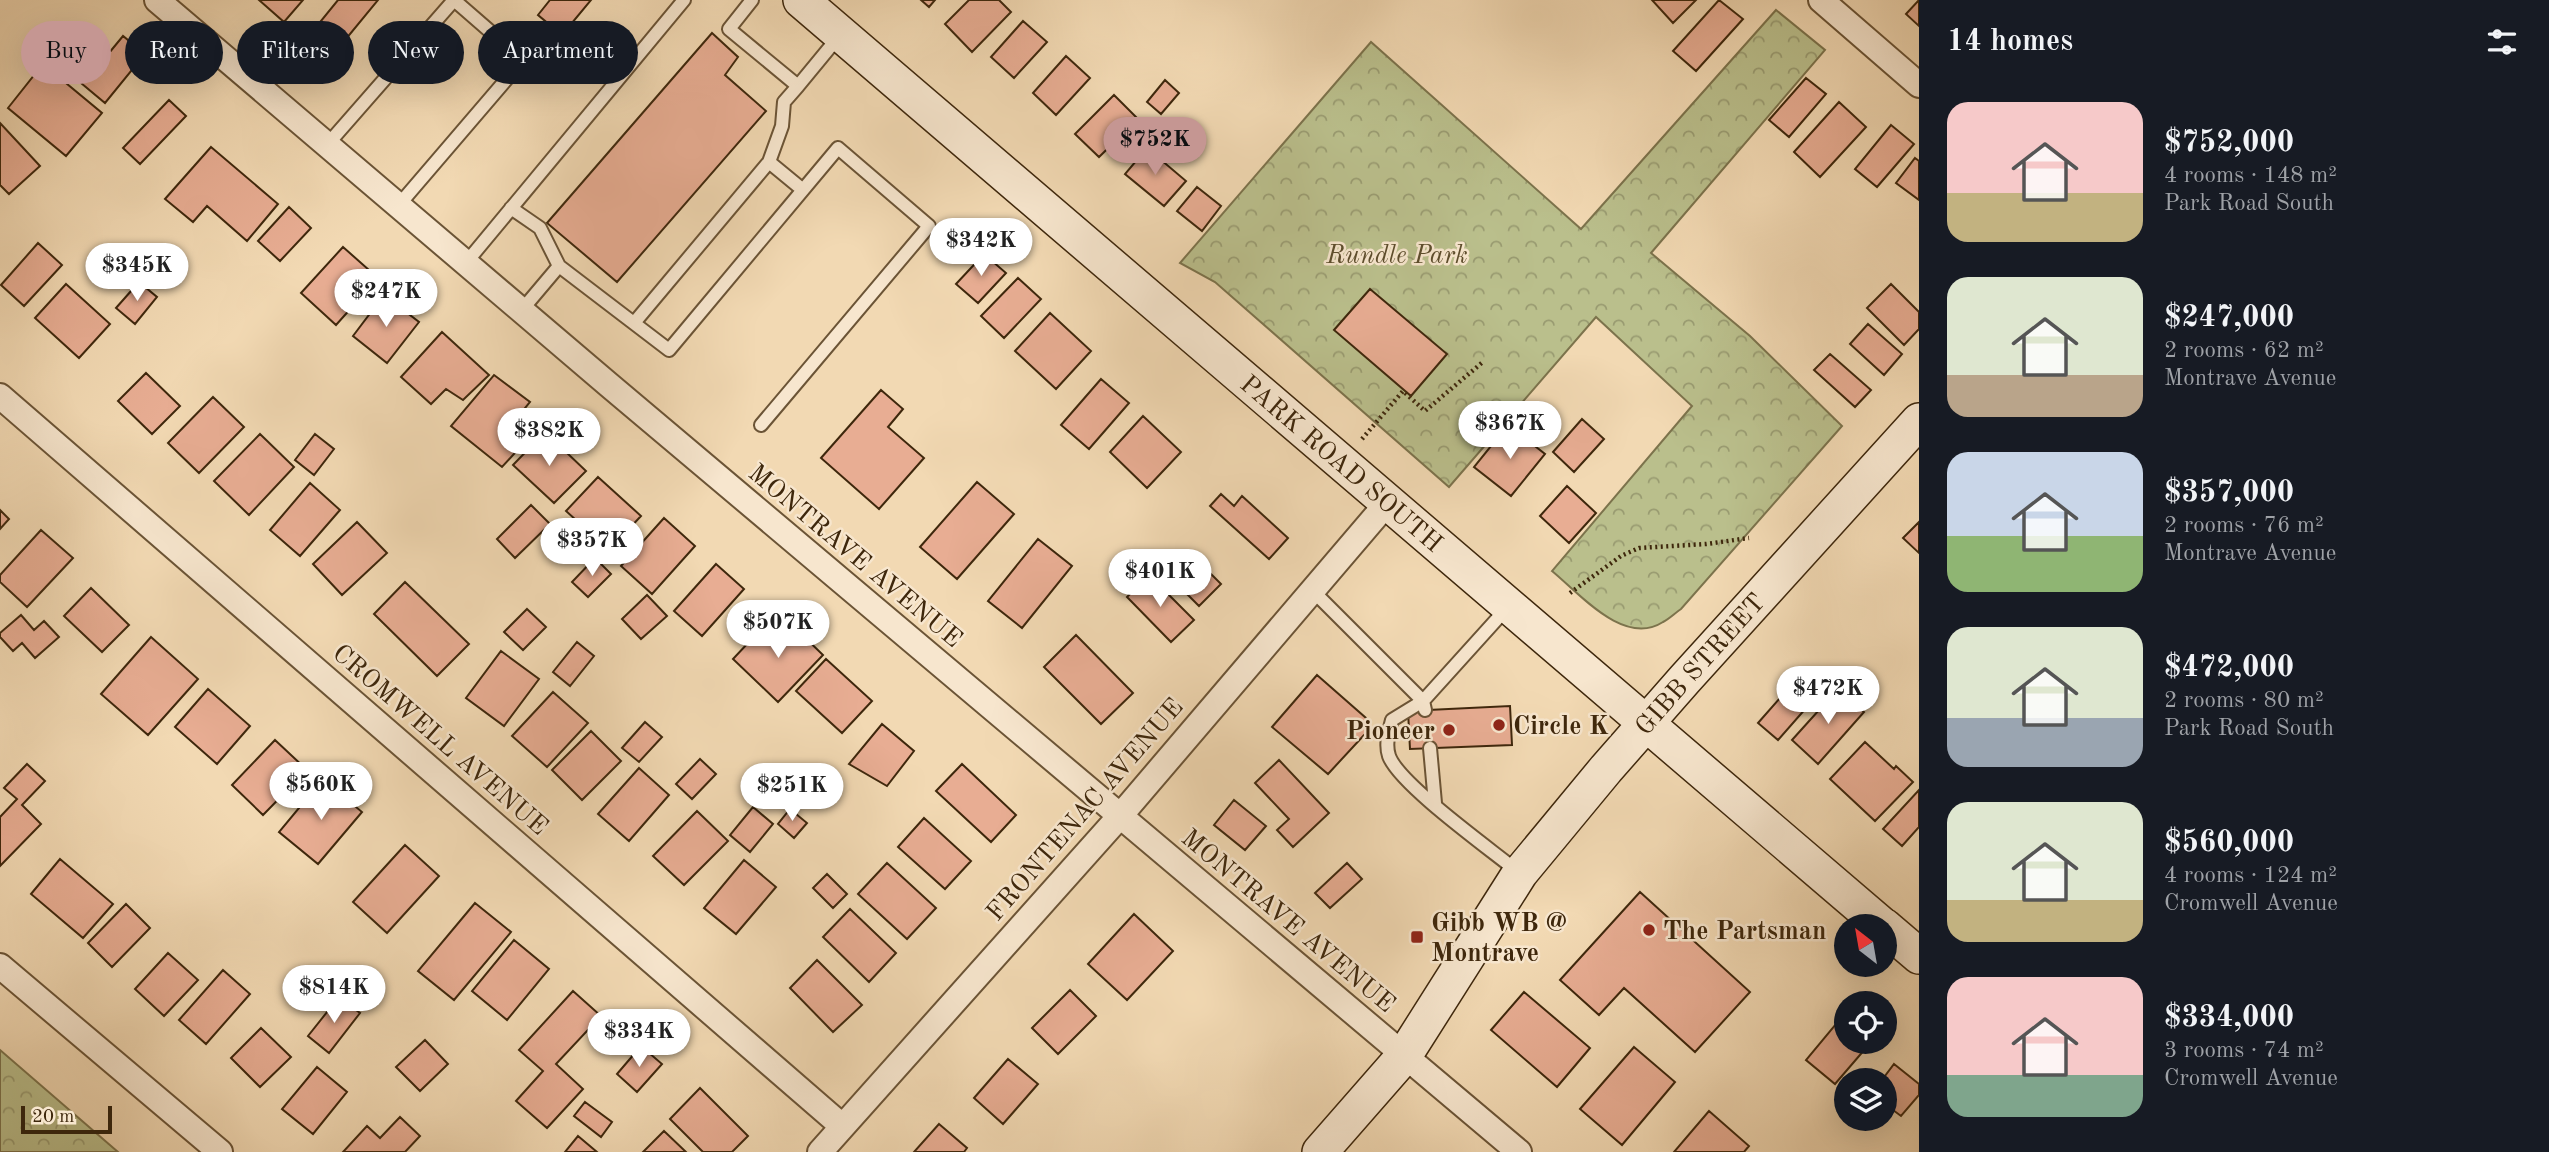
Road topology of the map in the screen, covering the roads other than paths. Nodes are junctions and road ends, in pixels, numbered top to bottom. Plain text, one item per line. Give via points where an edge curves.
1 (157, 0) edge
2 (684, 0) edge
3 (751, 0) edge
4 (801, 0) edge
5 (1821, 0) edge
6 (840, 34) junction
7 (1919, 85) edge
8 (798, 86) junction
9 (327, 145) junction
10 (769, 162) junction
11 (803, 190) junction
12 (398, 206) junction
13 (511, 208) junction
14 (465, 264) junction
15 (559, 266) junction
16 (521, 311) junction
17 (634, 323) junction
18 (0, 396) edge
19 (1919, 421) edge
20 (761, 425) dead end
21 (1388, 502) junction
22 (1312, 590) junction
23 (1509, 605) junction
24 (1424, 706) junction
25 (1645, 724) junction
26 (1430, 748) dead end
27 (1435, 803) junction
28 (1120, 816) junction
29 (1520, 873) junction
30 (1870, 914) edge
31 (1897, 937) edge
32 (1919, 956) edge
33 (0, 966) edge
34 (1404, 1056) junction
35 (842, 1126) junction
36 (220, 1152) edge
37 (820, 1152) edge
38 (1320, 1152) edge
39 (1519, 1152) edge

1 - 9 street, MONTRAVE AVENUE
2 - 13 lane
3 - 8 lane via 729,29
4 - 6 main road, PARK ROAD SOUTH
5 - 7 street
6 - 8 lane
6 - 21 main road, PARK ROAD SOUTH
8 - 10 lane via 784,102 782,126
9 - 12 street, MONTRAVE AVENUE
9 - 12 lane via 454,0 523,61
10 - 11 lane
10 - 17 lane
11 - 17 lane via 670,350
11 - 20 lane via 838,148 929,226
12 - 14 street, MONTRAVE AVENUE
13 - 14 lane
13 - 15 lane via 540,228
14 - 16 street, MONTRAVE AVENUE
15 - 16 lane
15 - 17 lane
16 - 28 street, MONTRAVE AVENUE
18 - 35 street, CROMWELL AVENUE
19 - 25 main road, GIBB STREET
21 - 22 street, FRONTENAC AVENUE
21 - 23 main road, PARK ROAD SOUTH
22 - 24 lane
22 - 28 street, FRONTENAC AVENUE
23 - 24 lane
23 - 25 main road, PARK ROAD SOUTH
24 - 27 lane via 1392,720 1387,743 1390,758 1406,780
25 - 29 main road, GIBB STREET
25 - 30 main road, PARK ROAD SOUTH
26 - 27 lane
27 - 29 lane
28 - 34 street, MONTRAVE AVENUE
28 - 35 street, FRONTENAC AVENUE
29 - 34 main road, GIBB STREET
31 - 32 main road, PARK ROAD SOUTH
33 - 36 street
34 - 38 main road, GIBB STREET
34 - 39 street, MONTRAVE AVENUE
35 - 37 street, FRONTENAC AVENUE

